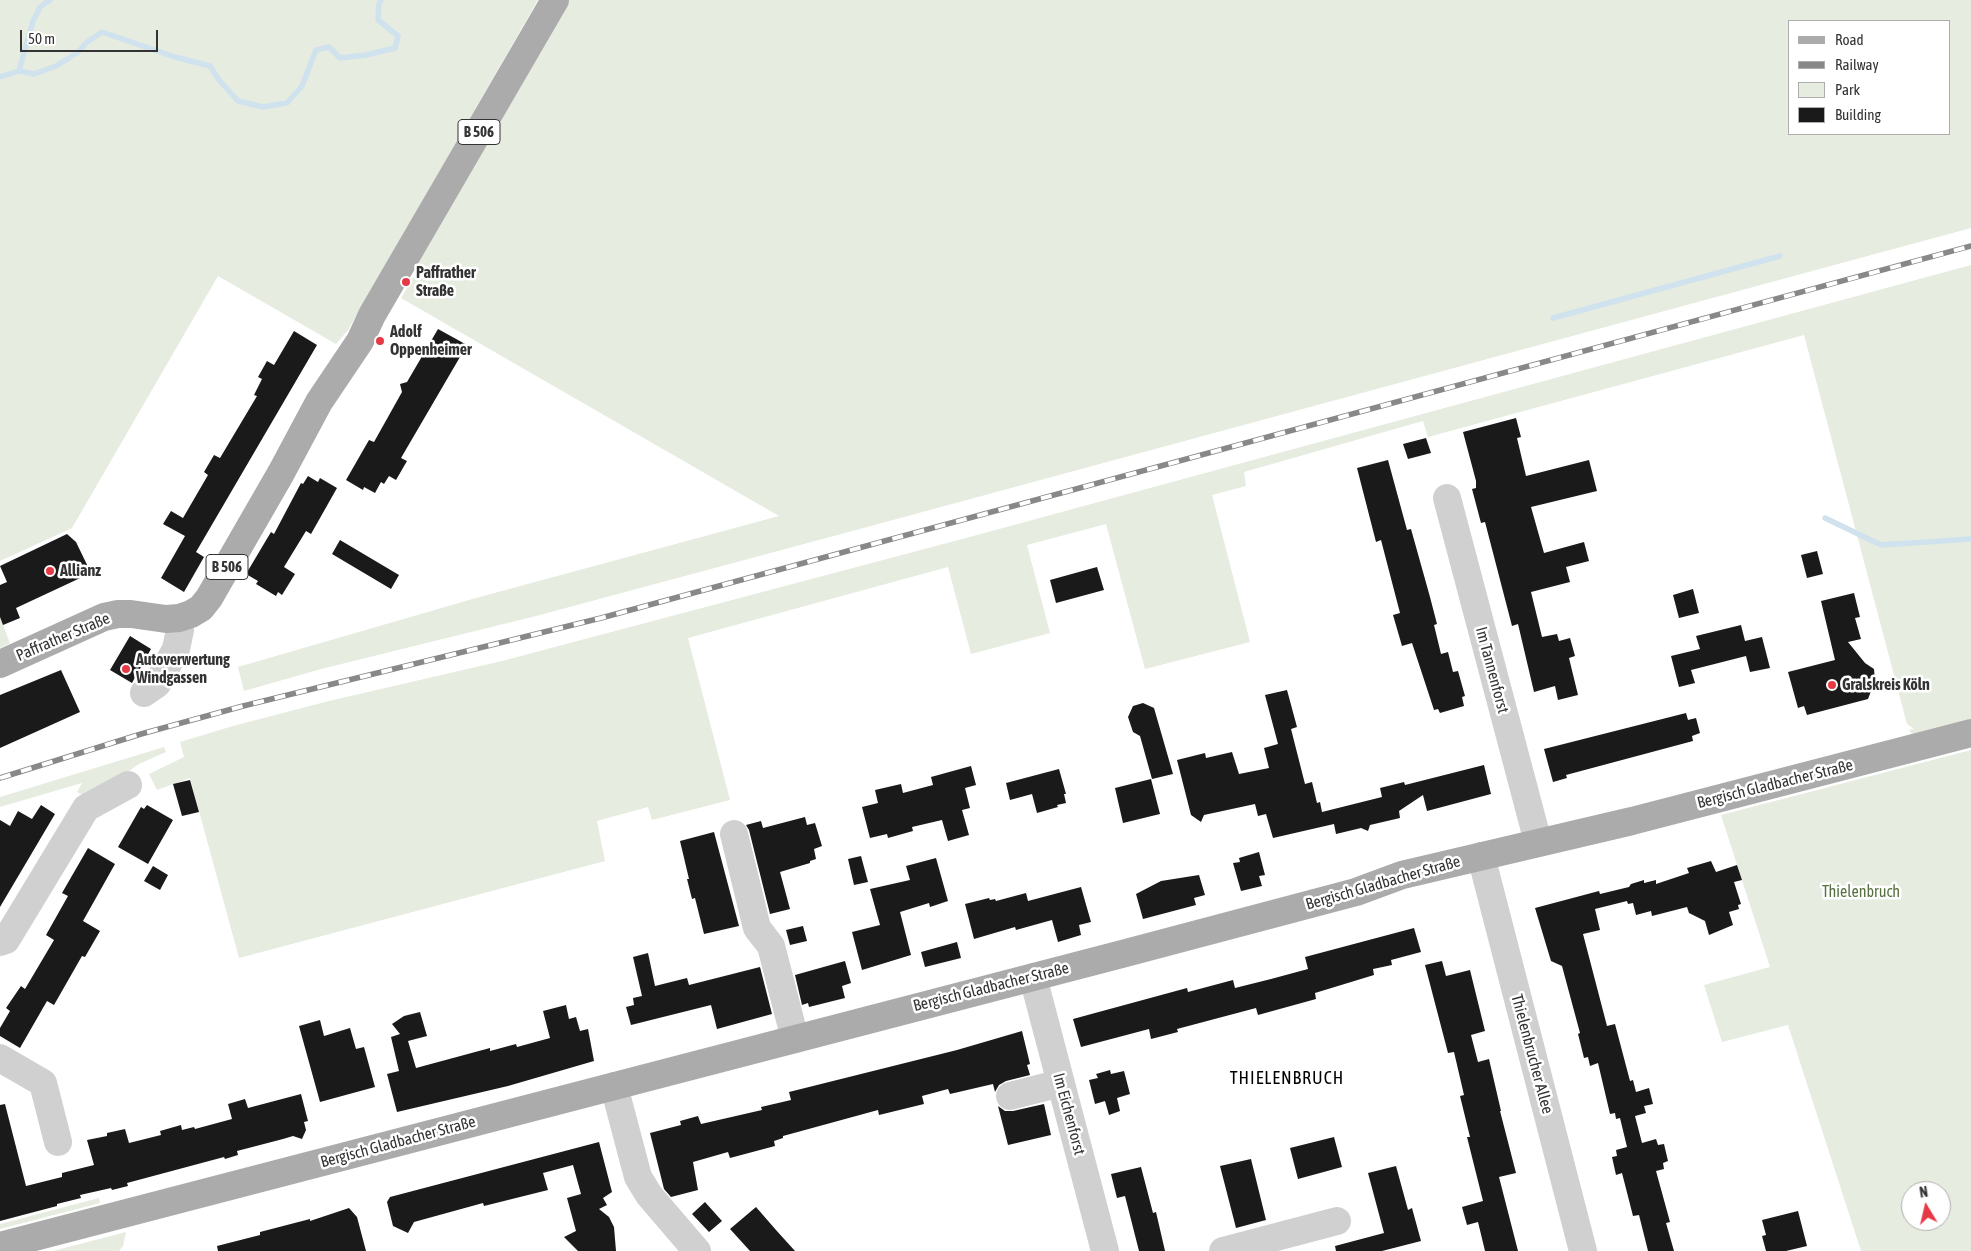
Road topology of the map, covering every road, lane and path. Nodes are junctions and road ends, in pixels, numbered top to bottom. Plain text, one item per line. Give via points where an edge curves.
1 (555, 0) edge
2 (1447, 498) dead end
3 (179, 618) junction
4 (0, 664) edge
5 (144, 693) dead end
6 (1971, 733) edge
7 (128, 784) dead end
8 (734, 834) dead end
9 (1538, 842) junction
10 (1481, 856) junction
11 (0, 942) edge
12 (1033, 977) junction
13 (795, 1038) junction
14 (0, 1058) edge
15 (1061, 1083) junction
16 (614, 1086) junction
17 (1010, 1096) dead end
18 (58, 1142) dead end
19 (1338, 1221) dead end
20 (0, 1246) edge
21 (697, 1251) edge
22 (1105, 1251) edge
23 (1223, 1251) edge
24 (1583, 1251) edge

1 - 3 main road, Paffrather Straße / B 506 via 372,315 358,346 319,402 304,434 209,598 201,608
2 - 9 street, Im Tannenforst
3 - 4 main road, Paffrather Straße / B 506 via 131,614 104,617
3 - 5 street via 176,649 156,684
6 - 9 main road, Bergisch Gladbacher Straße via 1632,821
7 - 11 street via 86,808 6,940
8 - 13 street via 757,928 771,946
9 - 10 main road, Bergisch Gladbacher Straße
10 - 12 main road, Bergisch Gladbacher Straße
10 - 24 street, Thielenbrucher Allee
12 - 13 main road, Bergisch Gladbacher Straße
12 - 15 street, Im Eichenforst
13 - 16 main road, Bergisch Gladbacher Straße
14 - 18 street via 43,1083
15 - 17 street
15 - 22 street, Im Eichenforst
16 - 20 main road, Bergisch Gladbacher Straße
16 - 21 street via 638,1177 649,1195
19 - 23 street

